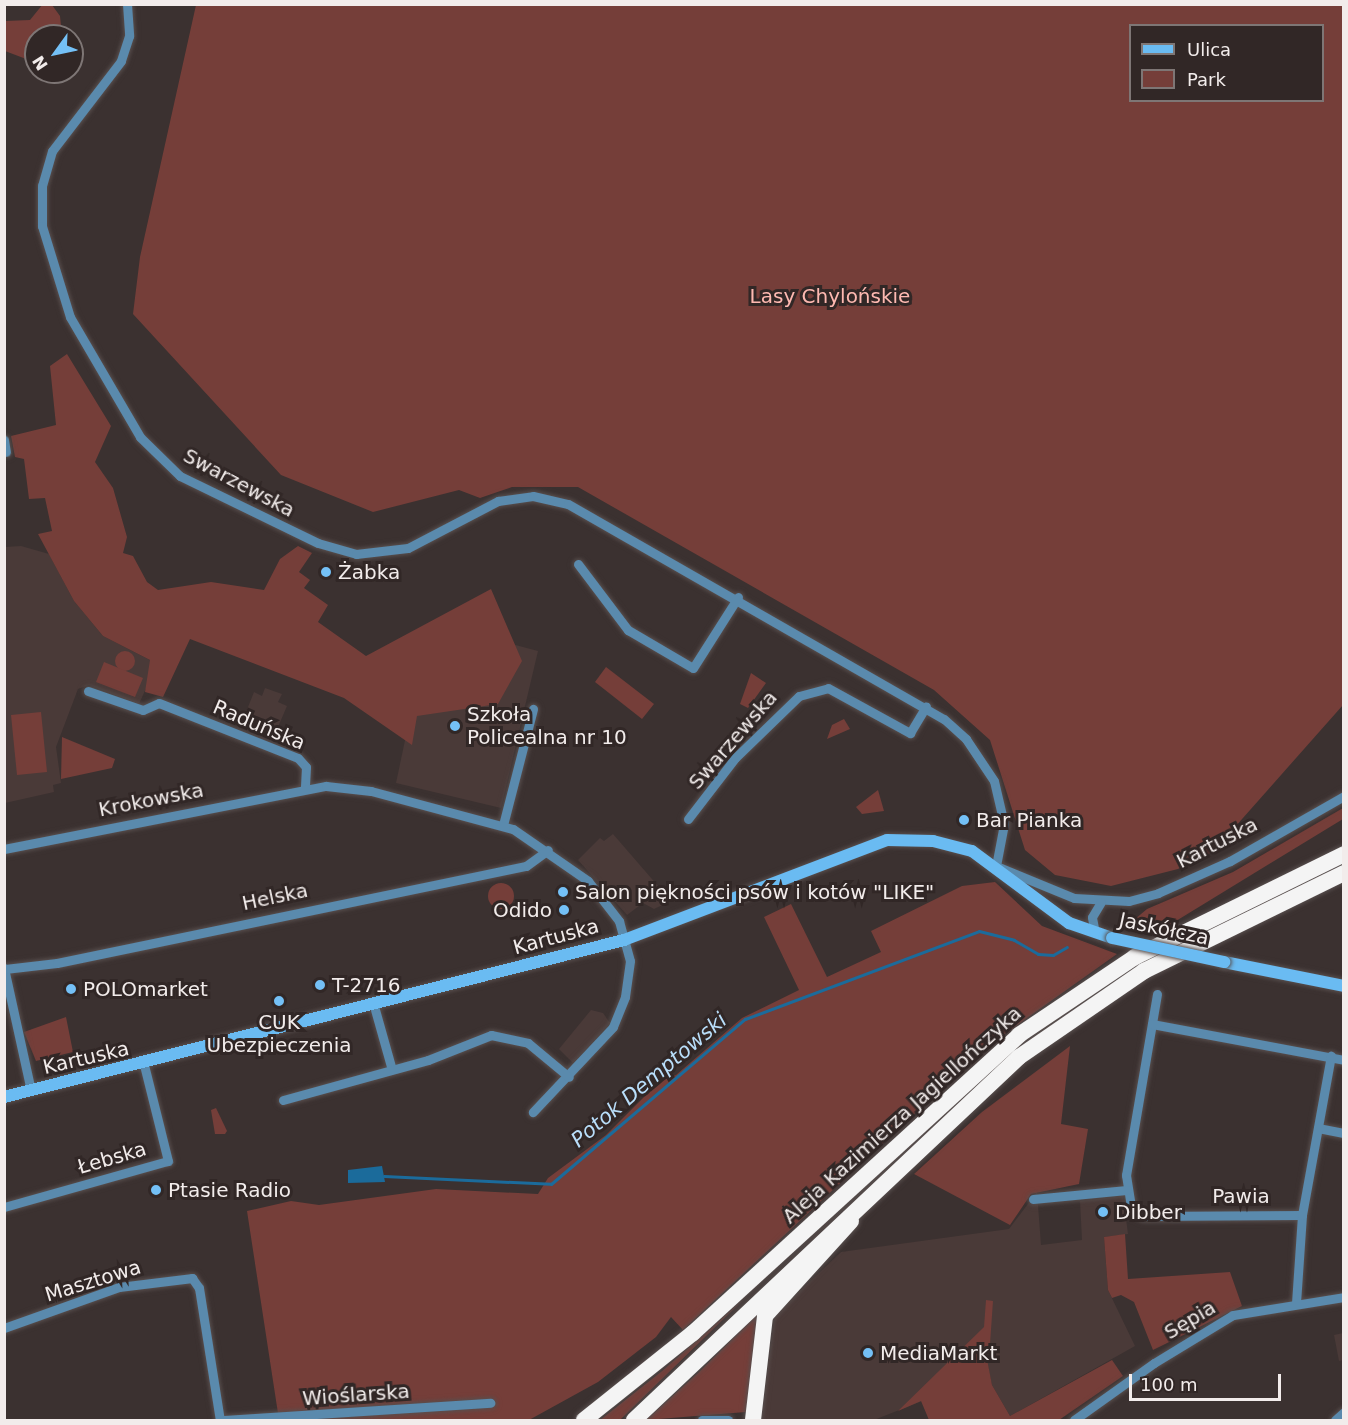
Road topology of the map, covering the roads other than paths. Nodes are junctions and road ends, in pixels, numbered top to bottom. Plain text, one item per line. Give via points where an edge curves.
1 (127, 4) edge
2 (4, 440) edge
3 (6, 452) dead end
4 (578, 564) dead end
5 (738, 597) junction
6 (88, 691) dead end
7 (926, 706) junction
8 (533, 709) dead end
9 (305, 788) junction
10 (1344, 796) edge
11 (688, 819) dead end
12 (503, 825) junction
13 (4, 849) edge
14 (548, 850) junction
15 (1344, 854) edge
16 (996, 866) junction
17 (1344, 873) edge
18 (1101, 902) junction
19 (1095, 933) junction
20 (624, 939) junction
21 (5, 968) edge
22 (1344, 986) edge
23 (1158, 994) dead end
24 (375, 1006) junction
25 (1152, 1024) junction
26 (1330, 1056) junction
27 (1344, 1060) edge
28 (144, 1065) junction
29 (392, 1070) junction
30 (569, 1077) junction
31 (31, 1091) junction
32 (4, 1096) edge
33 (283, 1100) dead end
34 (533, 1112) dead end
35 (1318, 1128) junction
36 (1344, 1133) edge
37 (1127, 1190) junction
38 (868, 1195) junction
39 (1032, 1199) dead end
40 (4, 1207) edge
41 (1302, 1215) junction
42 (1344, 1297) edge
43 (1296, 1303) junction
44 (4, 1328) edge
45 (490, 1403) dead end
46 (1344, 1412) edge
47 (222, 1420) edge
48 (232, 1420) edge
49 (584, 1420) edge
50 (634, 1420) edge
51 (702, 1420) edge
52 (728, 1420) edge
53 (753, 1420) edge
54 (1074, 1420) edge
55 (1335, 1420) edge

1 - 5 street, Swarzewska via 129,36 121,61 52,151 42,186 42,226 70,317 130,423 155,454 203,489 318,543 356,554 408,548 498,501 551,498
2 - 3 street
4 - 5 street via 627,630 693,668
5 - 7 street, Swarzewska
6 - 9 street, Raduńska via 143,710 159,704 298,758 306,767
7 - 11 street, Swarzewska via 910,733 828,688 799,696 735,758
7 - 16 street, Swarzewska via 966,739 992,774 1004,824
8 - 12 street
9 - 12 street via 371,790
9 - 13 street, Krokowska
10 - 18 street, Kartuska via 1177,885 1145,897
12 - 14 street
14 - 20 street via 603,898
14 - 21 street, Helska via 526,866 57,963
15 - 49 highway, Aleja Kazimierza Jagiellończyka via 1144,952 1019,1035 686,1340
16 - 18 street, Kartuska via 1059,893
16 - 19 street, Jaskółcza via 1056,915
16 - 20 street, Kartuska via 951,845 881,841
17 - 38 highway, Aleja Kazimierza Jagiellończyka via 1198,943 1074,1017 994,1078
18 - 19 street via 1092,917
19 - 22 street, Jaskółcza, bridge
20 - 24 street, Kartuska
20 - 30 street via 630,966 618,1016 598,1048
21 - 31 street
23 - 25 street
24 - 28 street, Kartuska
24 - 29 street
25 - 26 street
25 - 37 street
26 - 27 street
26 - 35 street
28 - 31 street, Kartuska
28 - 40 street, Łebska via 168,1161
29 - 30 street via 478,1038 501,1035 539,1049
29 - 33 street
30 - 34 street
31 - 32 street, Kartuska
35 - 36 street
35 - 41 street
37 - 39 street
37 - 41 street, Pawia via 1137,1216
38 - 50 highway, Aleja Kazimierza Jagiellończyka
38 - 53 highway via 836,1243 765,1316
41 - 43 street
42 - 43 street, Sępia
43 - 54 street, Sępia via 1224,1320
44 - 47 street, Masztowa via 119,1287 192,1278 199,1288
45 - 48 street, Wioślarska
46 - 55 street
47 - 48 street, Wioślarska
51 - 52 street

